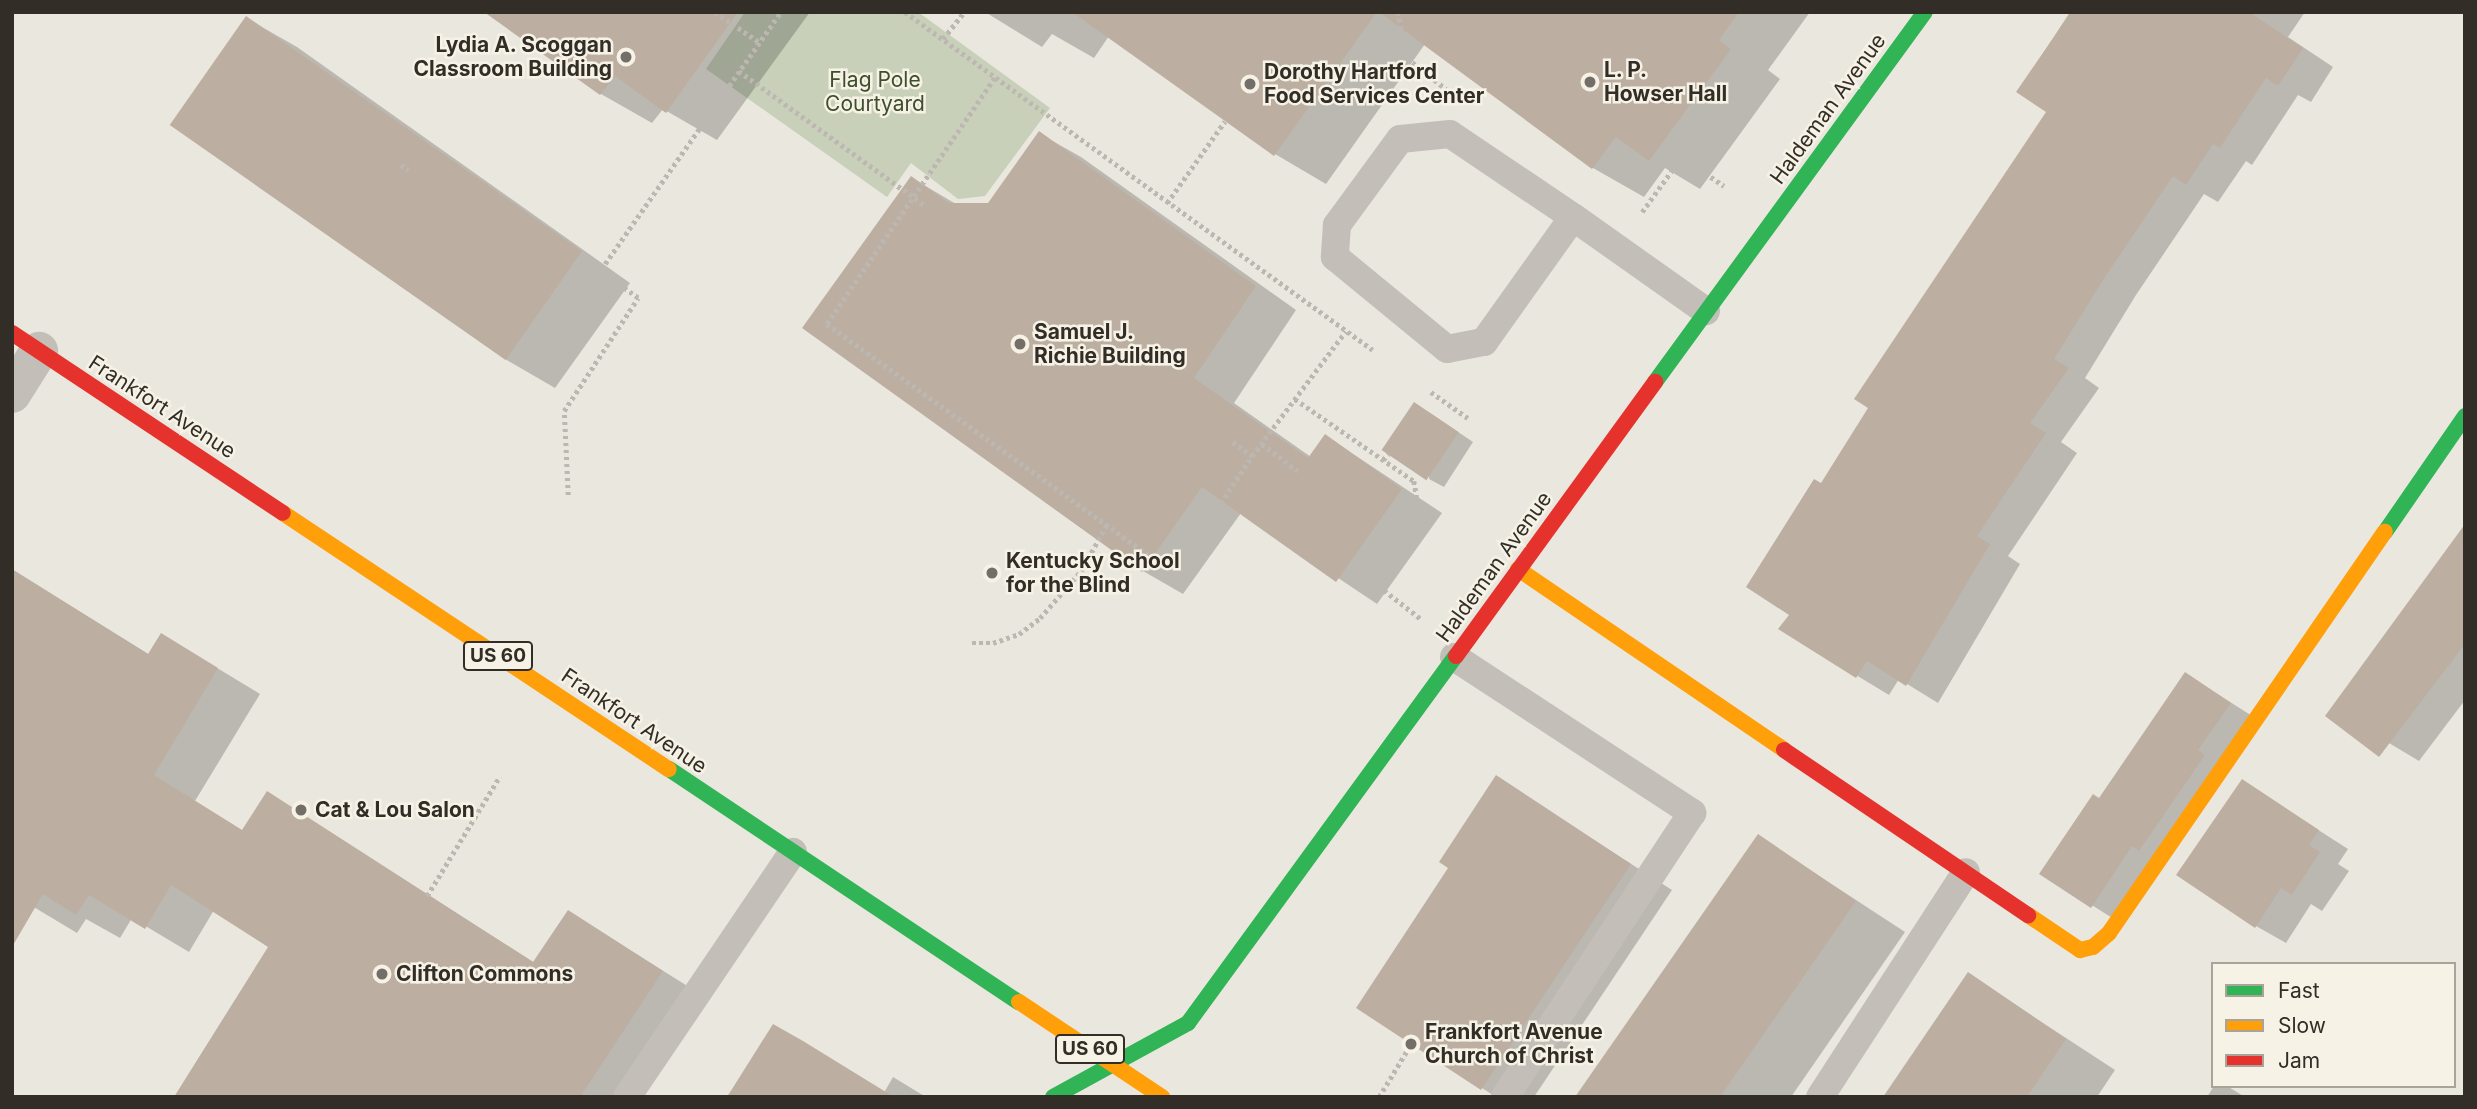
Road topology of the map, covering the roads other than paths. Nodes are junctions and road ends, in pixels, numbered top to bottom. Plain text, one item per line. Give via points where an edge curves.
1 (1924, 12) edge
2 (1573, 217) junction
3 (1706, 311) junction
4 (26, 342) edge
5 (12, 394) edge
6 (2465, 416) edge
7 (1518, 569) junction
8 (1454, 657) junction
9 (793, 852) junction
10 (1966, 872) junction
11 (1112, 1065) junction
12 (627, 1097) edge
13 (1053, 1097) edge
14 (1163, 1097) edge
15 (1505, 1097) edge
16 (1819, 1097) edge

1 - 3 street, Haldeman Avenue
2 - 2 lane via 1450,134 1400,139 1337,225 1335,257 1447,349 1484,342
2 - 3 lane
3 - 7 street, Haldeman Avenue
4 - 5 street
4 - 9 street, Frankfort Avenue / US 60
6 - 10 street via 2109,933 2093,947 2080,950
7 - 8 street, Haldeman Avenue
7 - 10 street
8 - 11 street, Haldeman Avenue via 1188,1023
8 - 15 lane via 1692,813
9 - 11 street, Frankfort Avenue / US 60
9 - 12 lane
10 - 16 lane
11 - 13 street, Haldeman Avenue
11 - 14 street, Frankfort Avenue / US 60

